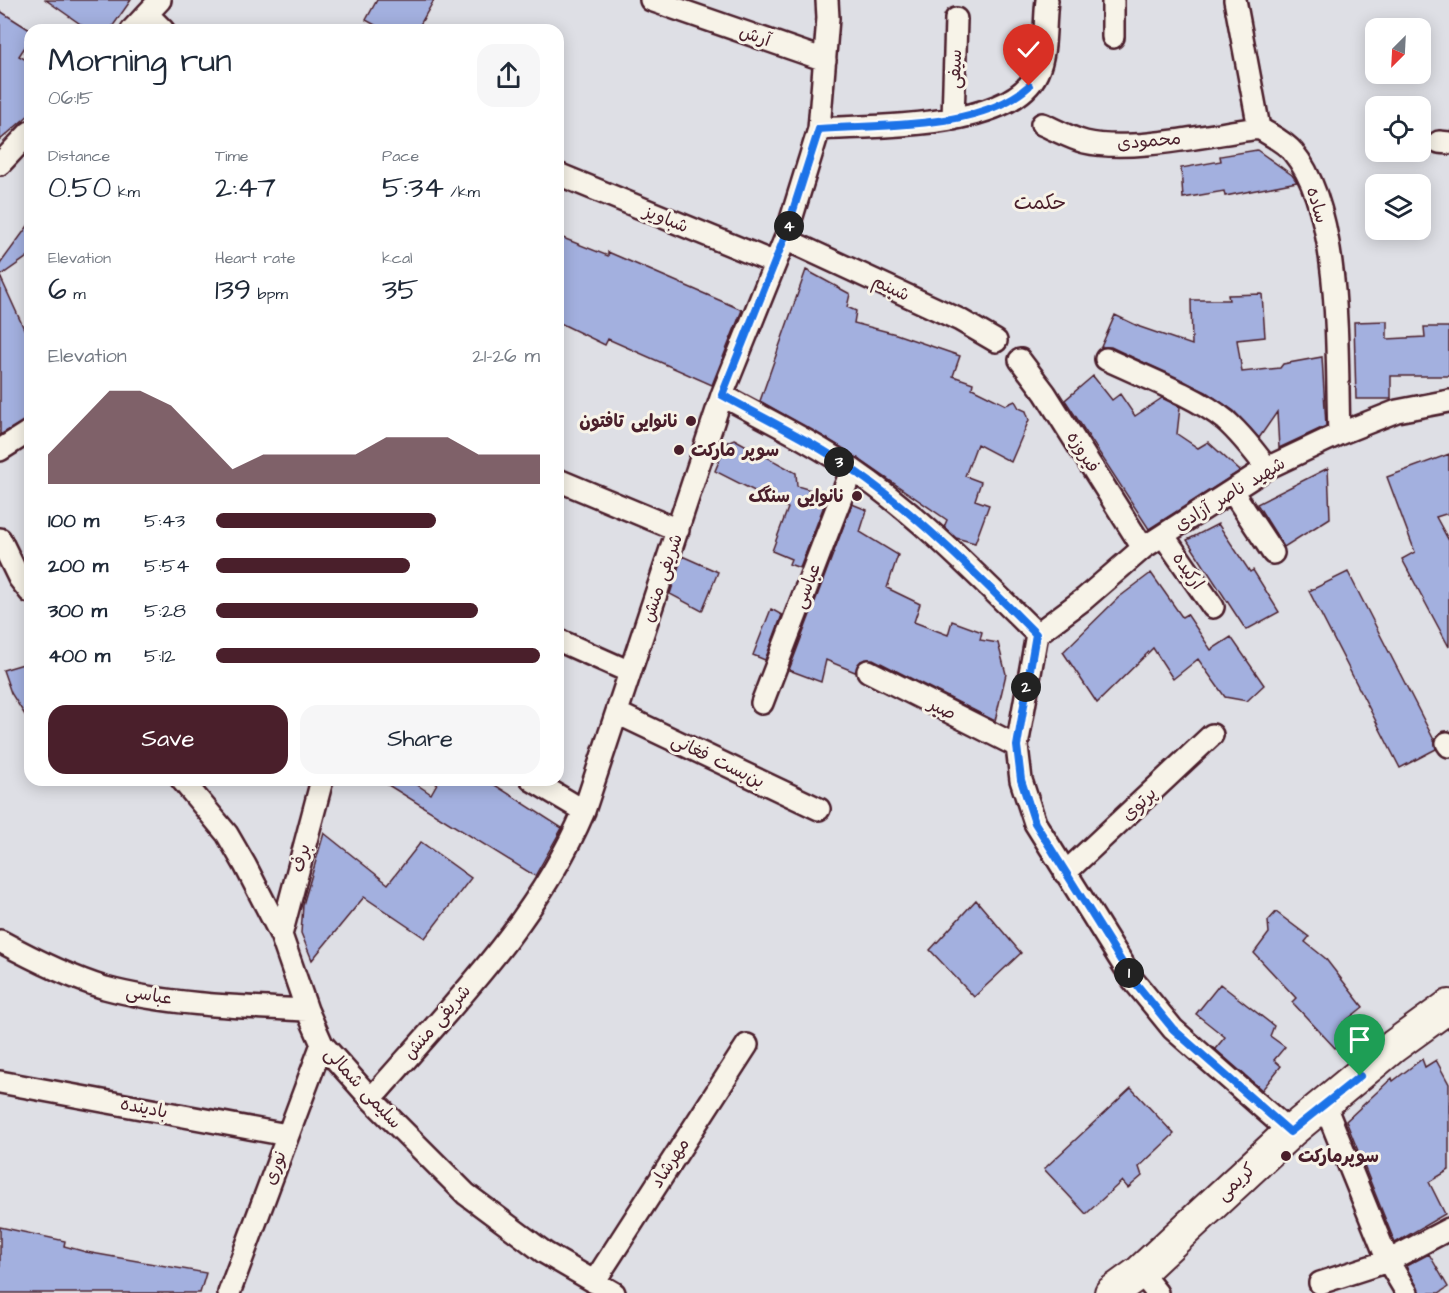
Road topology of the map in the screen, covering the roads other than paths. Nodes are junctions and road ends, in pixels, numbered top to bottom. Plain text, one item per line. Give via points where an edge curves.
1 (651, 0) edge
2 (827, 0) edge
3 (1047, 0) edge
4 (1113, 0) edge
5 (1235, 0) edge
6 (153, 7) edge
7 (956, 19) dead end
8 (137, 24) edge
9 (160, 24) edge
10 (1113, 37) dead end
11 (825, 60) junction
12 (953, 119) junction
13 (1042, 124) dead end
14 (1259, 128) junction
15 (819, 129) junction
16 (24, 138) edge
17 (2, 158) edge
18 (564, 176) edge
19 (784, 239) junction
20 (776, 263) junction
21 (996, 341) dead end
22 (1106, 359) dead end
23 (1020, 360) dead end
24 (722, 395) junction
25 (1449, 401) edge
26 (1339, 434) junction
27 (24, 435) edge
28 (0, 450) edge
29 (1267, 468) junction
30 (852, 469) junction
31 (564, 482) edge
32 (1232, 491) junction
33 (678, 530) junction
34 (1163, 535) junction
35 (0, 539) edge
36 (1143, 548) junction
37 (1273, 553) dead end
38 (24, 584) edge
39 (1213, 607) dead end
40 (1036, 634) junction
41 (564, 643) edge
42 (868, 671) dead end
43 (630, 672) junction
44 (762, 703) dead end
45 (617, 713) junction
46 (1212, 735) dead end
47 (1017, 746) junction
48 (187, 786) edge
49 (320, 786) edge
50 (541, 786) edge
51 (819, 809) dead end
52 (584, 811) junction
53 (1065, 873) junction
54 (281, 935) junction
55 (0, 941) edge
56 (1449, 1006) edge
57 (307, 1010) junction
58 (322, 1044) junction
59 (747, 1045) dead end
60 (0, 1082) edge
61 (371, 1099) junction
62 (1325, 1106) junction
63 (1290, 1132) junction
64 (287, 1136) junction
65 (1449, 1229) edge
66 (1388, 1261) junction
67 (594, 1282) junction
68 (1149, 1282) edge
69 (1320, 1283) dead end
70 (229, 1293) edge
71 (614, 1293) edge
72 (1111, 1293) edge
73 (1407, 1293) edge

1 - 11 street, آرش
2 - 11 street, شریفی منش
3 - 12 street via 1041,63 1029,86 1015,99 989,111
4 - 10 street
5 - 14 street
6 - 8 street
6 - 9 street
7 - 12 street, سیفی
11 - 15 street, شریفی منش
12 - 15 street
13 - 14 street, محمودی via 1085,142 1101,144 1139,144
14 - 26 street, ساده via 1292,150 1308,177 1323,220 1334,288
15 - 19 street, شریفی منش
16 - 17 street
18 - 20 street, شباویز
19 - 20 street, شریفی منش
19 - 21 street, شبنم via 960,320
20 - 24 street, شریفی منش
22 - 29 street via 1223,418
23 - 36 street, فیروزه via 1046,393
24 - 30 street
24 - 33 street, شریفی منش
25 - 26 street, شهید ناصر آزادی via 1397,411
26 - 29 street, شهید ناصر آزادی
27 - 28 street
29 - 32 street, شهید ناصر آزادی
30 - 40 street via 921,525
30 - 44 street, عباسی
31 - 33 street
32 - 34 street, شهید ناصر آزادی
32 - 37 street
33 - 43 street, شریفی منش
34 - 36 street, شهید ناصر آزادی
34 - 39 street, ارکیده
35 - 38 street
36 - 40 street, شهید ناصر آزادی
40 - 47 street
41 - 43 street
42 - 47 street, صبر
43 - 45 street, شریفی منش
45 - 51 street, بن‌بست فغانی
45 - 52 street, شریفی منش
46 - 53 street, پرتوی
47 - 53 street via 1021,780 1035,823
48 - 54 street, سلیمی شمالی via 227,834
49 - 54 street, برف
50 - 52 street
52 - 61 street, شریفی منش via 540,894 491,960
53 - 63 street via 1133,980 1173,1029
54 - 57 street, سلیمی شمالی
55 - 57 street, عباسی via 37,961 105,988 212,1006
56 - 62 main road, کریمی via 1394,1046
57 - 58 street, سلیمی شمالی
58 - 61 street, سلیمی شمالی
58 - 64 street, نوری
59 - 67 street, مهرشاد
60 - 64 street, بادینده
61 - 67 street, سلیمی شمالی via 466,1194 545,1254
62 - 63 main road, کریمی
62 - 66 street
63 - 68 main road, کریمی
64 - 70 street, نوری
65 - 66 street
66 - 69 street
66 - 73 street
67 - 71 street, سلیمی شمالی
68 - 72 main road, کریمی

